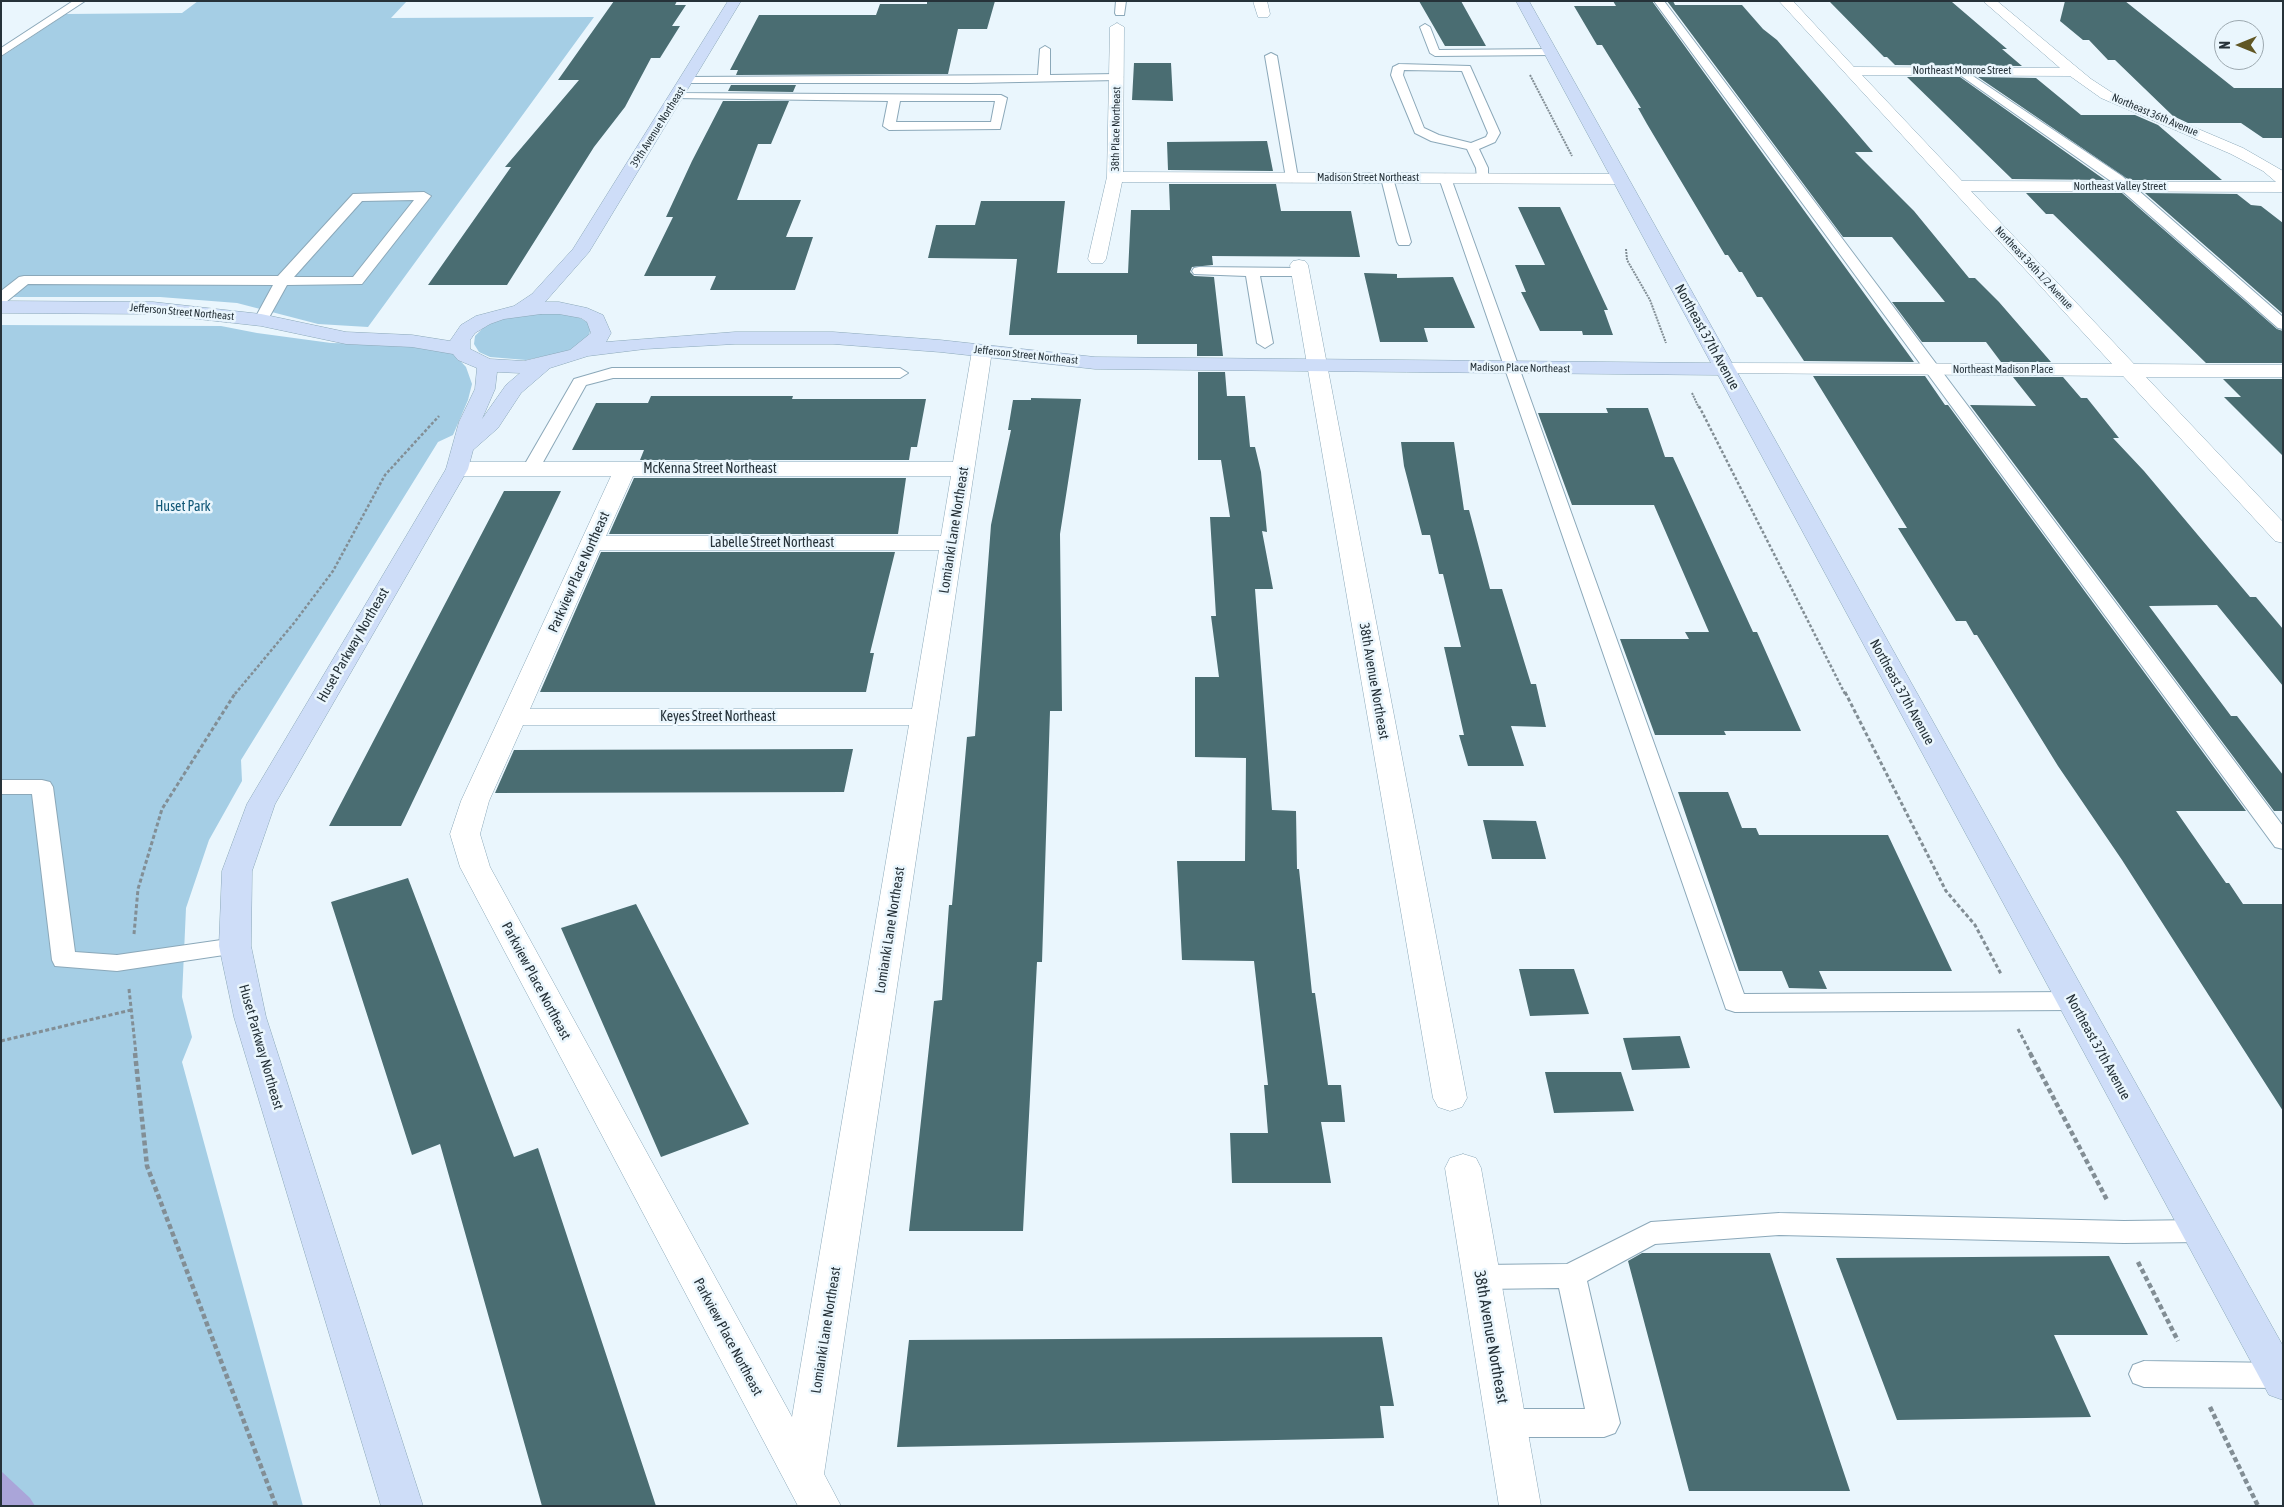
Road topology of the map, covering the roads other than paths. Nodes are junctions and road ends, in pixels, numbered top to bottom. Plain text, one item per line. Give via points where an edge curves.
1 (80, 1) edge
2 (734, 1) edge
3 (1121, 1) edge
4 (1522, 1) edge
5 (1658, 1) edge
6 (1785, 1) edge
7 (1989, 1) edge
8 (1119, 20) joint
9 (1425, 28) dead end
10 (1045, 49) dead end
11 (2, 52) edge
12 (1550, 52) junction
13 (1271, 56) dead end
14 (1849, 71) junction
15 (1961, 71) junction
16 (2074, 72) junction
17 (1117, 77) junction
18 (1044, 79) junction
19 (688, 80) junction
20 (678, 96) junction
21 (895, 97) junction
22 (1472, 147) junction
23 (1116, 177) junction
24 (1292, 178) junction
25 (1387, 178) junction
26 (1445, 178) junction
27 (1483, 178) junction
28 (1620, 179) junction
29 (2283, 179) edge
30 (1958, 186) junction
31 (2126, 187) junction
32 (2283, 187) edge
33 (1404, 242) dead end
34 (580, 252) junction
35 (1097, 259) dead end
36 (1300, 268) joint
37 (1199, 271) dead end
38 (1256, 272) junction
39 (282, 281) junction
40 (574, 296) junction
41 (1, 299) edge
42 (1, 307) edge
43 (522, 309) junction
44 (261, 320) junction
45 (483, 320) junction
46 (600, 325) junction
47 (2283, 326) edge
48 (330, 333) junction
49 (735, 338) junction
50 (1265, 343) dead end
51 (460, 349) junction
52 (586, 350) junction
53 (982, 351) junction
54 (543, 364) junction
55 (487, 365) junction
56 (1317, 367) junction
57 (1512, 367) junction
58 (1724, 369) junction
59 (1931, 369) junction
60 (2130, 370) junction
61 (2283, 371) edge
62 (900, 373) dead end
63 (460, 459) junction
64 (531, 469) junction
65 (625, 469) junction
66 (963, 469) junction
67 (2283, 536) edge
68 (592, 543) junction
69 (952, 543) junction
70 (513, 717) junction
71 (924, 717) junction
72 (1, 787) edge
73 (2283, 842) edge
74 (235, 946) junction
75 (2072, 1001) junction
76 (1450, 1098) dead end
77 (1463, 1168) dead end
78 (2199, 1231) junction
79 (1571, 1276) junction
80 (1480, 1277) junction
81 (2144, 1374) dead end
82 (2281, 1379) edge
83 (1507, 1423) junction
84 (803, 1476) junction
85 (402, 1506) edge
86 (820, 1506) edge
87 (1520, 1506) edge

1 - 11 lane
2 - 19 street, 39th Avenue Northeast
3 - 8 lane
4 - 12 street, Northeast 37th Avenue
5 - 59 lane
6 - 14 street, Northeast 36th 1/2 Avenue
7 - 16 street, Northeast 36th Avenue
8 - 17 street, 38th Place Northeast
9 - 12 lane via 1435,53
10 - 18 lane
12 - 28 street, Northeast 37th Avenue
13 - 24 lane
14 - 15 street, Northeast Monroe Street
14 - 30 street, Northeast 36th 1/2 Avenue
15 - 16 street, Northeast Monroe Street
15 - 31 lane
16 - 29 street, Northeast 36th Avenue via 2106,95 2237,150
17 - 18 lane
17 - 23 street, 38th Place Northeast
18 - 19 lane
19 - 20 street, 39th Avenue Northeast
20 - 21 lane
20 - 34 street, 39th Avenue Northeast
21 - 21 lane via 934,97 1001,98 996,126 889,126
22 - 22 lane via 1490,139 1494,133 1466,68 1399,67 1397,75 1419,130 1434,138
22 - 27 lane
23 - 24 street, Madison Street Northeast
23 - 35 street, 38th Place Northeast
24 - 25 street, Madison Street Northeast
25 - 26 street, Madison Street Northeast
25 - 33 lane
26 - 27 street, Madison Street Northeast
26 - 57 lane
27 - 28 street, Madison Street Northeast
28 - 58 street, Northeast 37th Avenue
30 - 31 street, Northeast Valley Street
30 - 60 street, Northeast 36th 1/2 Avenue
31 - 32 street, Northeast Valley Street
31 - 47 lane
34 - 40 street, 39th Avenue Northeast
34 - 43 street, 39th Avenue Northeast via 539,298
36 - 38 lane
36 - 56 street, 38th Avenue Northeast
37 - 38 lane
38 - 50 lane via 1253,277
39 - 39 lane via 358,196 424,196 357,281
39 - 41 lane via 24,280
39 - 44 lane
40 - 43 street via 559,308
40 - 46 street
42 - 44 street, Jefferson Street Northeast via 153,308
43 - 45 street
44 - 48 street, Jefferson Street Northeast
45 - 48 street, Jefferson Street Northeast via 442,327
45 - 51 street via 468,329 460,339
46 - 49 street, Jefferson Street Northeast via 705,332
46 - 52 street via 601,333
48 - 51 street, Jefferson Street Northeast via 356,339 412,341
49 - 52 street, Jefferson Street Northeast
49 - 53 street, Jefferson Street Northeast via 833,338
51 - 55 street, Jefferson Street Northeast via 465,356
52 - 54 street, Jefferson Street Northeast
53 - 56 street, Jefferson Street Northeast via 1095,363
53 - 66 street, Lomianki Lane Northeast
54 - 55 street, Jefferson Street Northeast
54 - 63 street, Huset Parkway Northeast via 513,389
55 - 63 street, Huset Parkway Northeast via 485,389 470,422
56 - 57 street, Madison Place Northeast
56 - 76 street, 38th Avenue Northeast
57 - 58 street, Madison Place Northeast
57 - 75 lane via 1734,1003
58 - 59 street, Northeast Madison Place
58 - 75 street, Northeast 37th Avenue
59 - 60 street, Northeast Madison Place
59 - 73 lane
60 - 61 street, Northeast Madison Place
60 - 67 street, Northeast 36th 1/2 Avenue
62 - 64 lane via 612,373 580,382
63 - 64 street, McKenna Street Northeast
63 - 74 street, Huset Parkway Northeast via 261,804 237,871
64 - 65 street, McKenna Street Northeast
65 - 66 street, McKenna Street Northeast
65 - 68 street, Parkview Place Northeast
66 - 69 street, Lomianki Lane Northeast
68 - 69 street, Labelle Street Northeast
68 - 70 street, Parkview Place Northeast
69 - 71 street, Lomianki Lane Northeast
70 - 71 street, Keyes Street Northeast
70 - 84 street, Parkview Place Northeast via 475,801 465,834 475,867
71 - 84 street, Lomianki Lane Northeast
72 - 74 lane via 42,787 64,960 117,964
74 - 85 street, Huset Parkway Northeast via 250,1016
75 - 78 street, Northeast 37th Avenue
77 - 80 street, 38th Avenue Northeast
78 - 79 lane via 1780,1224 1651,1233
78 - 82 street, Northeast 37th Avenue
79 - 80 lane
79 - 83 lane via 1604,1423
80 - 83 street, 38th Avenue Northeast
81 - 82 lane
83 - 87 street, 38th Avenue Northeast
84 - 86 street

